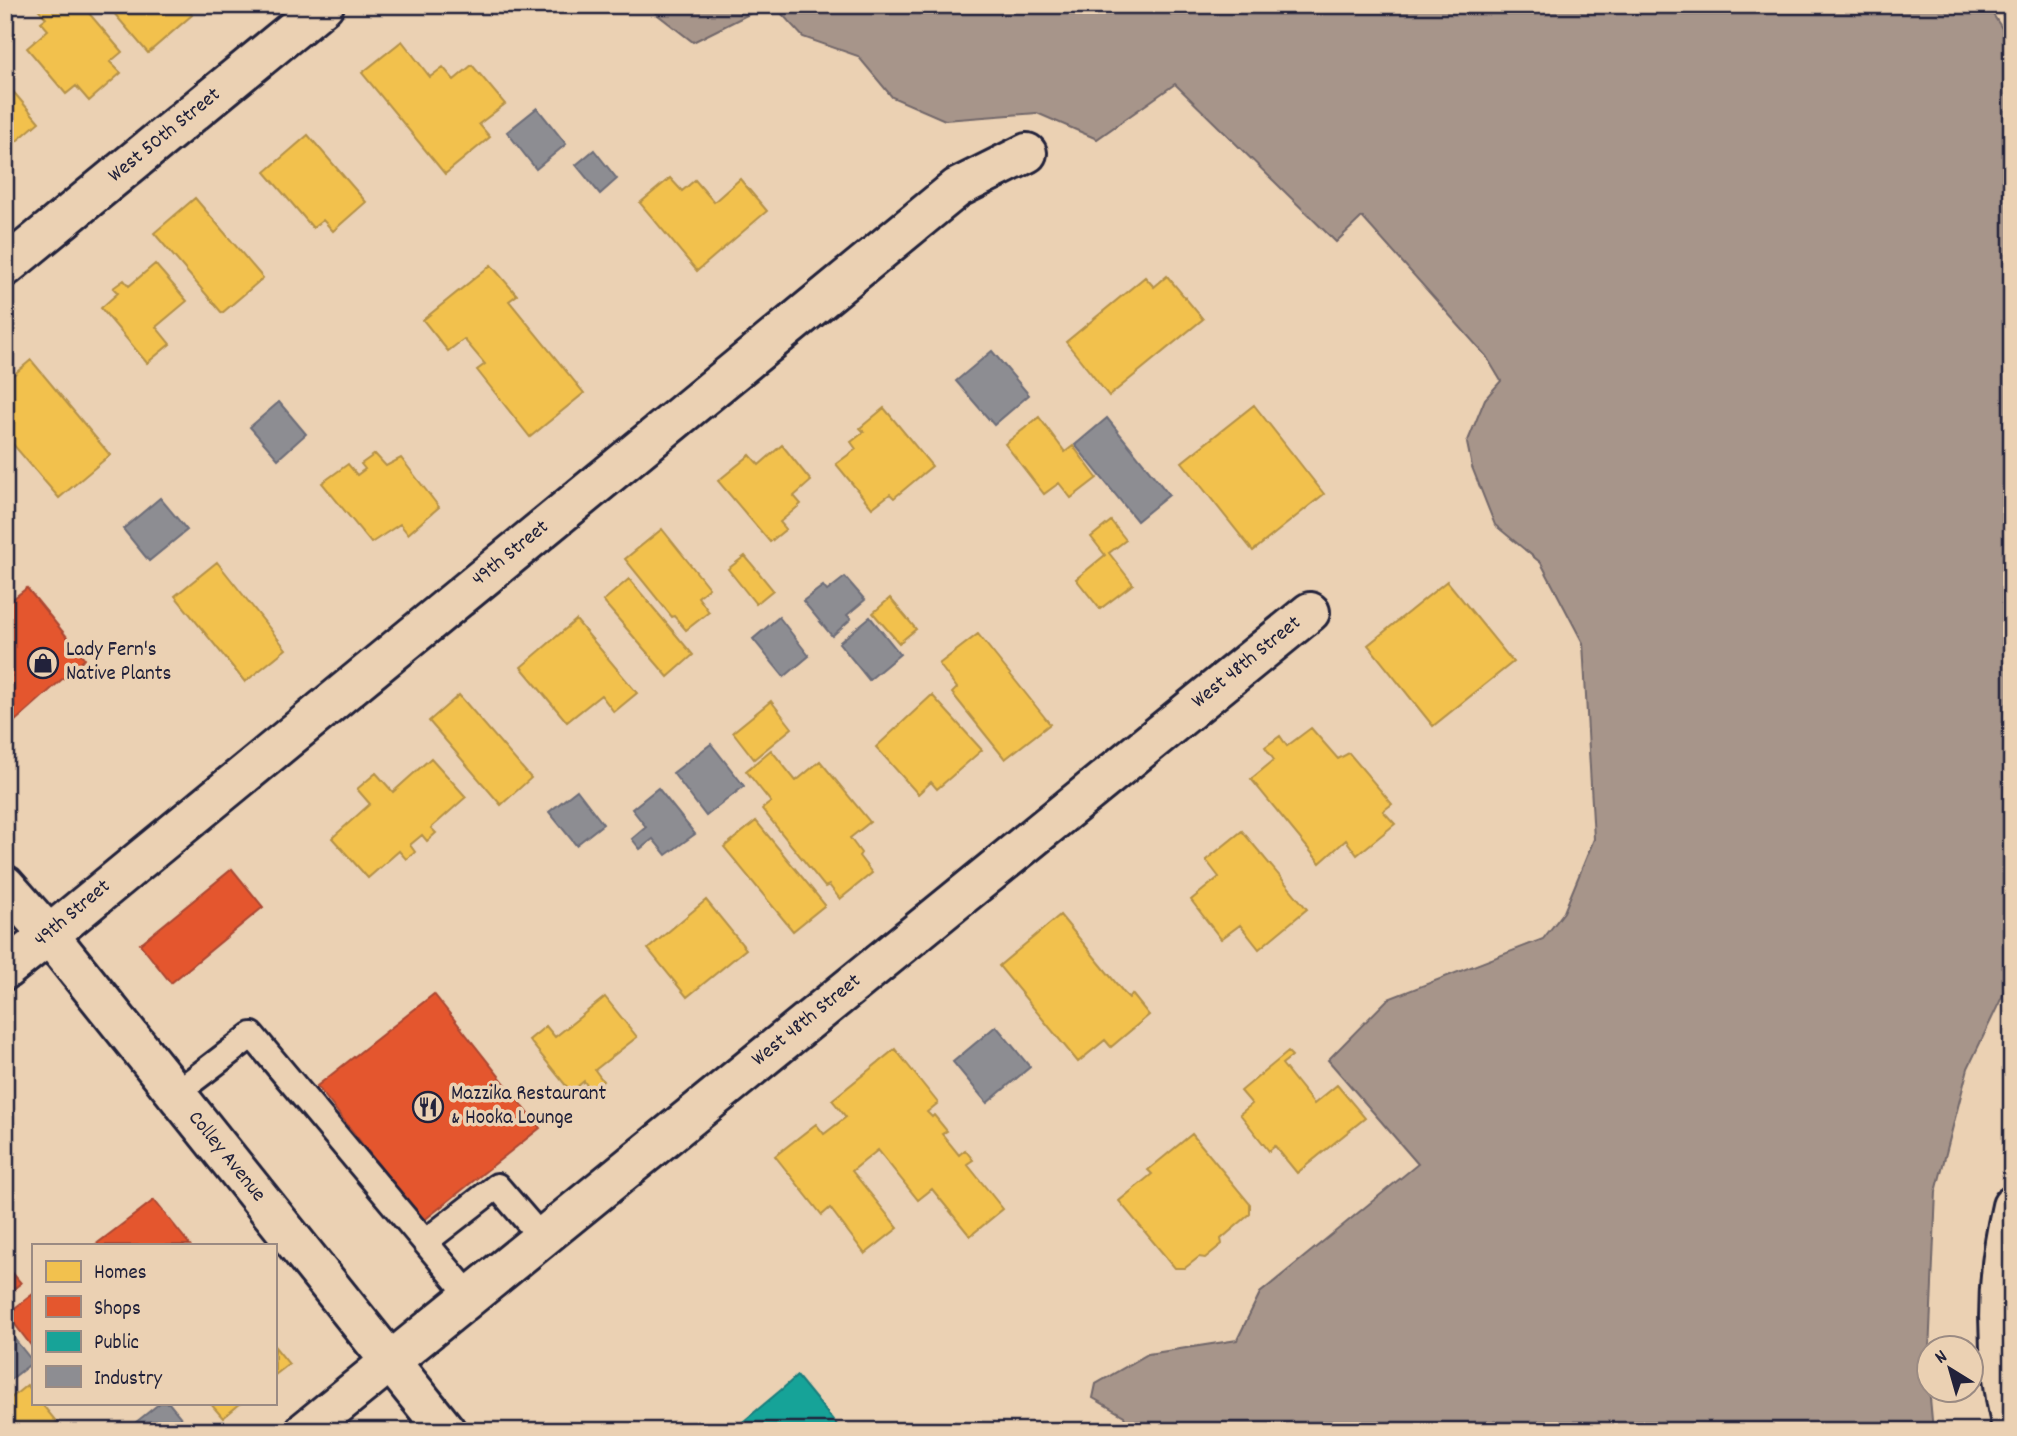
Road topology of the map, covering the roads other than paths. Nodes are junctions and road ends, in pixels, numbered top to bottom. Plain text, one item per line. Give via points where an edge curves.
1 (324, 5) edge
2 (1027, 153) dead end
3 (5, 267) edge
4 (1310, 612) dead end
5 (5, 885) edge
6 (49, 935) junction
7 (5, 970) edge
8 (175, 1094) junction
9 (2012, 1206) edge
10 (542, 1238) junction
11 (425, 1242) junction
12 (471, 1297) junction
13 (389, 1362) junction
14 (2012, 1427) edge
15 (305, 1431) edge
16 (446, 1431) edge

1 - 3 street, West 50th Street
2 - 6 street, 49th Street via 957,188
4 - 10 street, West 48th Street
5 - 6 street, Colley Avenue
6 - 7 street, 49th Street
6 - 8 street, Colley Avenue
8 - 11 lane via 252,1035
8 - 13 street, Colley Avenue
9 - 14 street via 1998,1319 2004,1393
10 - 11 lane via 497,1186
10 - 12 street, West 48th Street
11 - 12 lane
12 - 13 street, West 48th Street
13 - 15 street, West 48th Street
13 - 16 street, Colley Avenue

